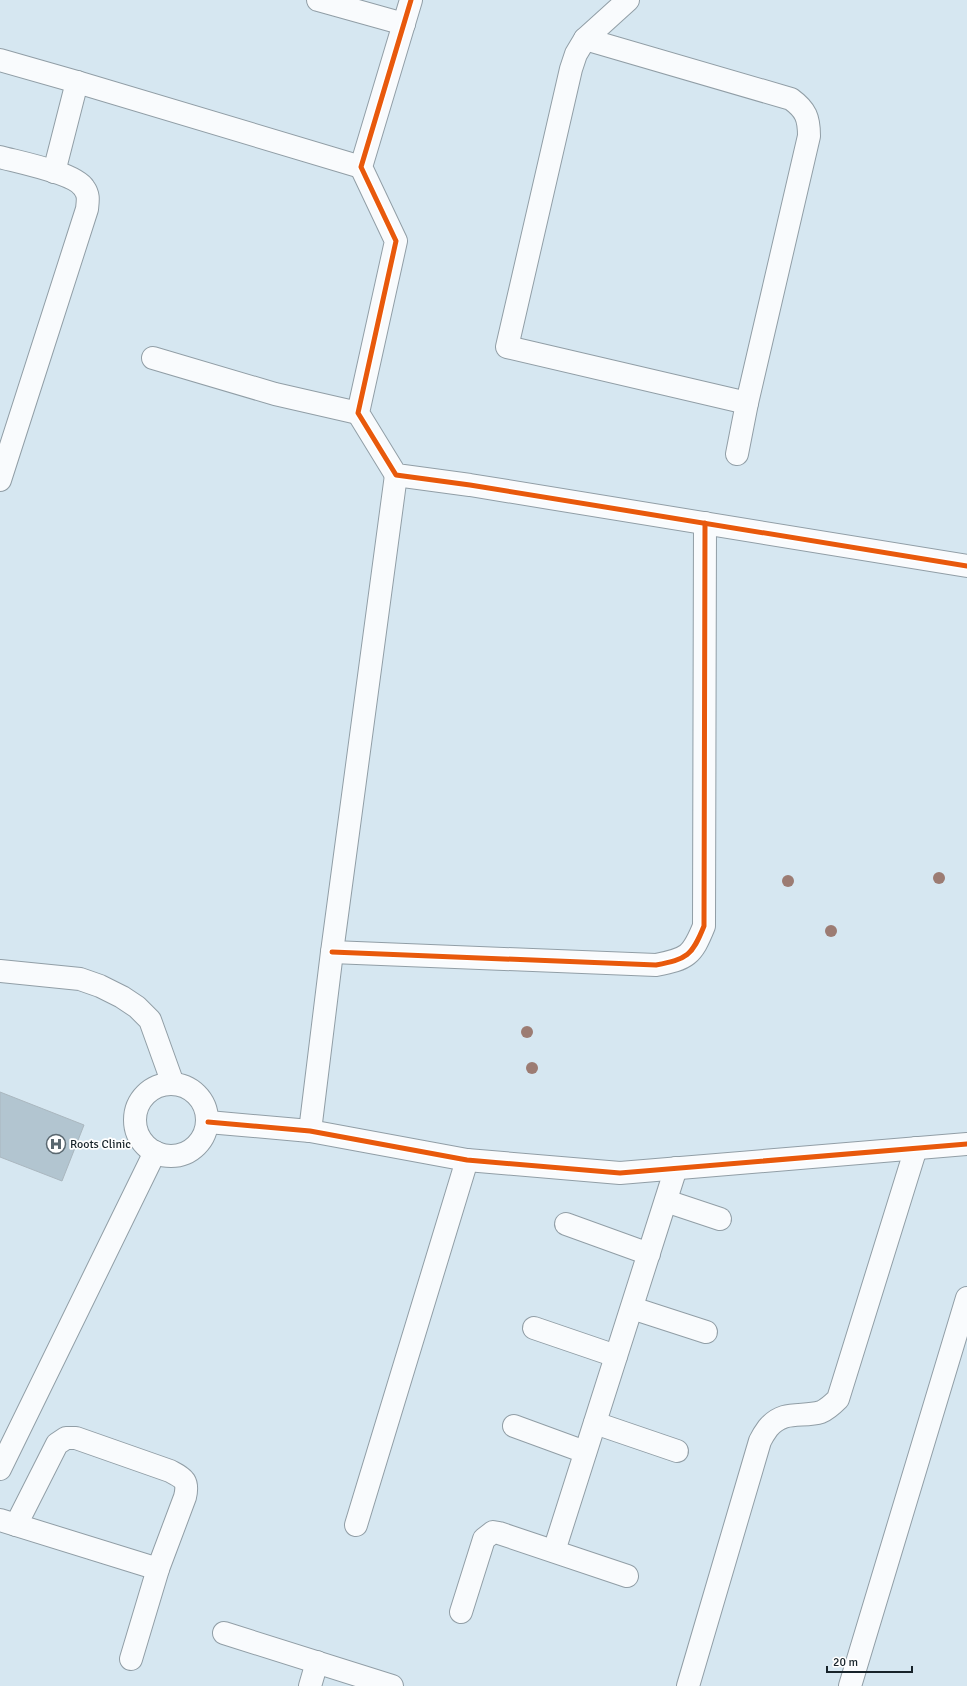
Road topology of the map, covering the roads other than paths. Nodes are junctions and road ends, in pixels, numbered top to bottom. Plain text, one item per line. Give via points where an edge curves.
1 (318, 0) edge
2 (411, 0) edge
3 (628, 0) edge
4 (404, 24) junction
5 (585, 39) junction
6 (0, 60) edge
7 (77, 82) junction
8 (0, 157) edge
9 (361, 168) junction
10 (54, 172) junction
11 (153, 358) dead end
12 (747, 403) junction
13 (358, 413) junction
14 (737, 454) dead end
15 (396, 475) junction
16 (0, 480) edge
17 (705, 523) junction
18 (967, 566) edge
19 (332, 952) junction
20 (0, 971) edge
21 (173, 1084) junction
22 (208, 1122) junction
23 (310, 1131) junction
24 (967, 1144) edge
25 (916, 1148) junction
26 (155, 1152) junction
27 (467, 1160) junction
28 (676, 1168) junction
29 (666, 1200) junction
30 (720, 1219) dead end
31 (566, 1224) dead end
32 (649, 1254) junction
33 (967, 1298) edge
34 (632, 1308) junction
35 (534, 1328) dead end
36 (706, 1332) dead end
37 (616, 1356) junction
38 (595, 1423) junction
39 (514, 1426) dead end
40 (677, 1451) dead end
41 (586, 1452) junction
42 (0, 1469) edge
43 (8, 1522) edge
44 (356, 1526) dead end
45 (554, 1551) junction
46 (158, 1569) junction
47 (627, 1576) dead end
48 (461, 1612) dead end
49 (224, 1633) dead end
50 (131, 1659) dead end
51 (318, 1662) junction
52 (310, 1686) edge
53 (392, 1686) edge
54 (688, 1686) edge
55 (850, 1686) edge

1 - 4 street
2 - 4 street
3 - 5 street
4 - 9 street
5 - 12 street via 791,100 801,106 806,115 809,136
5 - 12 street via 571,69 507,347
6 - 7 street
7 - 9 street
7 - 10 street
8 - 10 street
9 - 13 street via 396,241
10 - 16 street via 83,186 88,196 87,208
11 - 13 street via 275,394
12 - 14 street
13 - 15 street
15 - 17 street via 470,484
15 - 19 street
17 - 18 street
17 - 19 street via 704,926 688,955 675,962 656,966
19 - 23 street
20 - 21 street via 80,979 122,997 150,1020
21 - 22 street via 184,1086 202,1100
21 - 26 street via 150,1090 136,1110 138,1134
22 - 23 street
22 - 26 street via 205,1133 191,1151 167,1156
23 - 27 street
24 - 25 street
25 - 28 street
25 - 54 street via 838,1399 821,1412 783,1417 768,1427 760,1441
26 - 42 street
27 - 28 street via 620,1173
27 - 44 street
28 - 29 street
29 - 30 street
29 - 32 street
31 - 32 street
32 - 34 street
33 - 55 street
34 - 36 street
34 - 37 street
35 - 37 street
37 - 38 street
38 - 40 street
38 - 41 street
39 - 41 street
41 - 45 street
43 - 46 street
43 - 46 street via 57,1444 66,1438 76,1438 184,1478 187,1488 185,1497
45 - 47 street
45 - 48 street via 499,1533 493,1532 488,1535 484,1539
46 - 50 street
49 - 51 street
51 - 52 street
51 - 53 street

